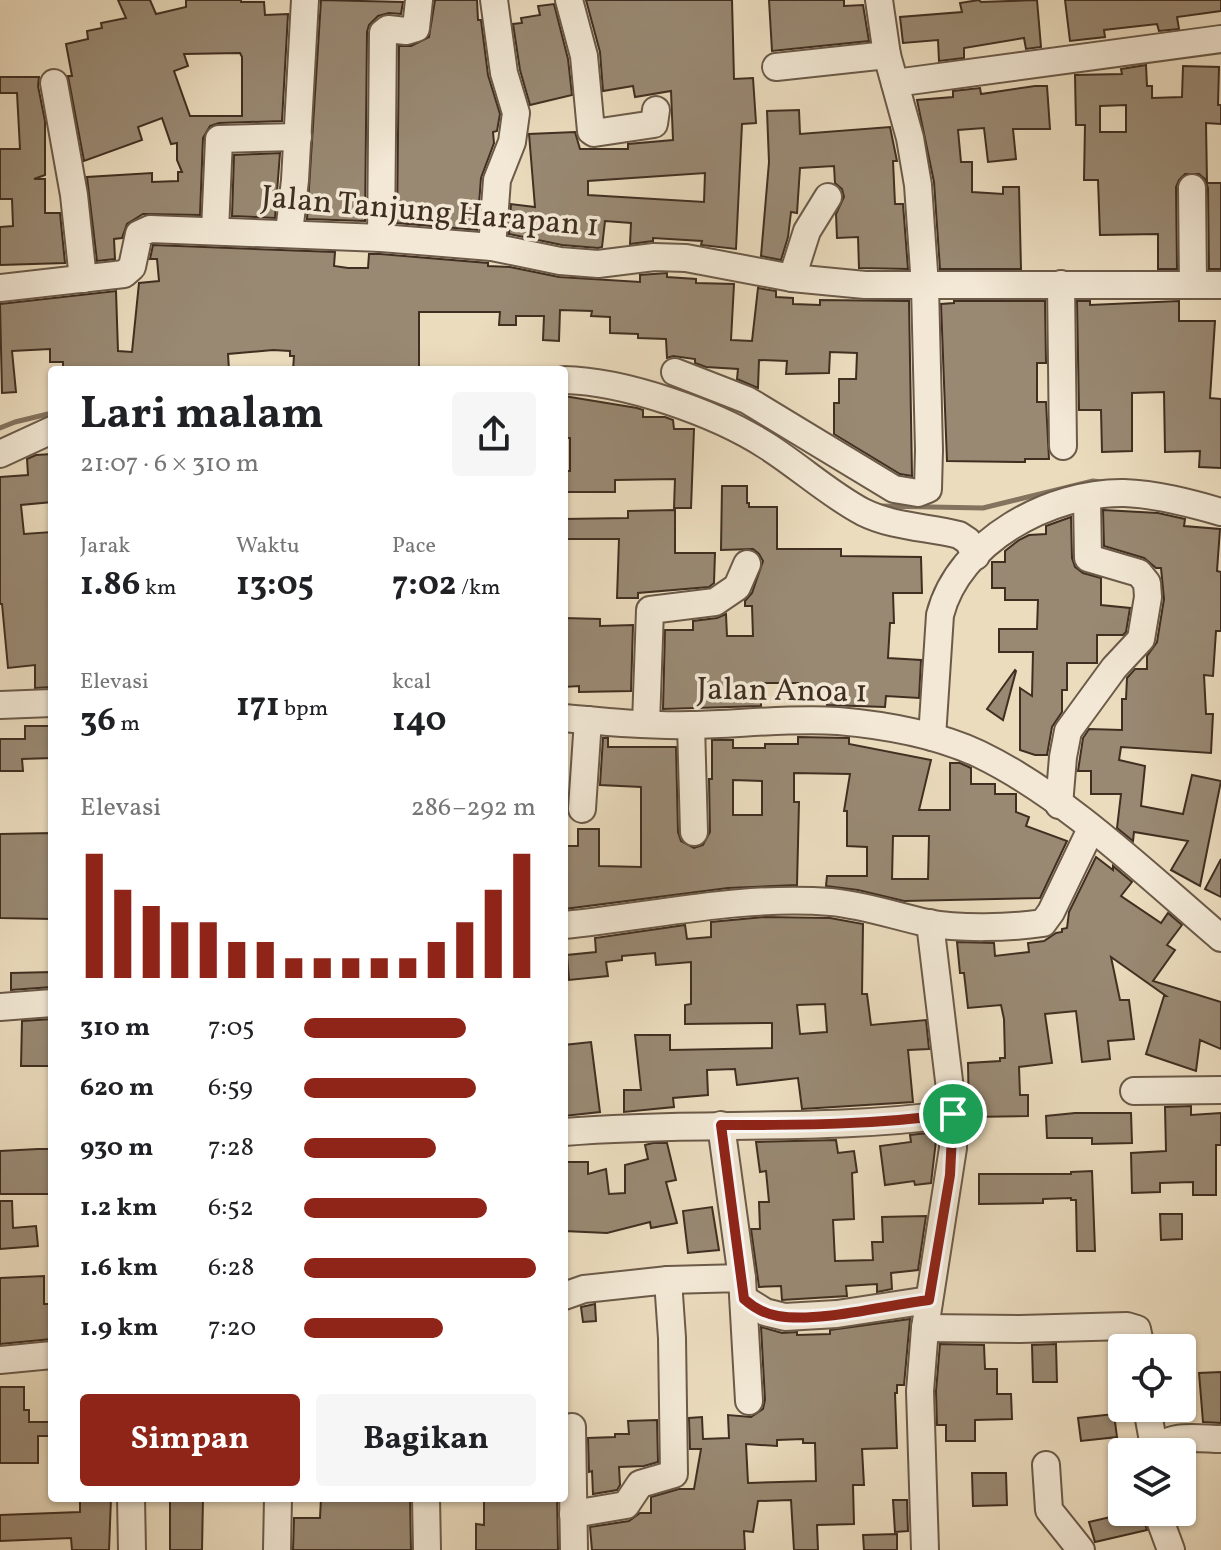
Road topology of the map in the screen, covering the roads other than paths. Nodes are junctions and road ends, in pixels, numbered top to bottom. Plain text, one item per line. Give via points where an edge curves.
1 (305, 0) edge
2 (419, 0) edge
3 (569, 0) edge
4 (879, 0) edge
5 (499, 2) edge
6 (1221, 39) edge
7 (887, 55) junction
8 (776, 67) dead end
9 (54, 83) dead end
10 (895, 83) junction
11 (656, 110) dead end
12 (298, 137) junction
13 (1192, 188) dead end
14 (828, 197) dead end
15 (215, 231) junction
16 (289, 233) junction
17 (381, 238) junction
18 (492, 247) junction
19 (792, 278) junction
20 (83, 279) junction
21 (1193, 283) junction
22 (1061, 284) junction
23 (1221, 285) edge
24 (925, 286) junction
25 (0, 288) edge
26 (675, 372) dead end
27 (568, 381) edge
28 (48, 432) edge
29 (1063, 446) dead end
30 (0, 454) edge
31 (1087, 498) junction
32 (1221, 512) edge
33 (976, 556) junction
34 (747, 564) dead end
35 (48, 703) edge
36 (0, 705) edge
37 (576, 719) edge
38 (646, 724) junction
39 (691, 725) junction
40 (932, 737) junction
41 (1059, 805) junction
42 (582, 809) dead end
43 (1091, 829) junction
44 (694, 832) dead end
45 (930, 923) junction
46 (568, 925) edge
47 (1221, 938) edge
48 (48, 1003) edge
49 (0, 1007) edge
50 (1221, 1090) edge
51 (1134, 1091) dead end
52 (953, 1114) junction
53 (721, 1125) junction
54 (568, 1132) edge
55 (668, 1280) junction
56 (743, 1288) junction
57 (568, 1295) edge
58 (929, 1300) junction
59 (925, 1328) junction
60 (1138, 1334) edge
61 (48, 1355) edge
62 (0, 1360) edge
63 (749, 1401) dead end
64 (572, 1427) dead end
65 (1196, 1439) edge
66 (1221, 1439) edge
67 (1046, 1465) dead end
68 (131, 1502) edge
69 (278, 1502) edge
70 (426, 1502) edge
71 (573, 1514) junction
72 (1162, 1526) edge
73 (132, 1550) edge
74 (277, 1550) edge
75 (427, 1550) edge
76 (574, 1550) edge
77 (925, 1550) edge
78 (1081, 1550) edge
79 (1171, 1550) edge

1 - 12 street
2 - 17 street via 416,28 383,33
3 - 11 street via 584,56 591,131 654,124
4 - 7 street
5 - 18 street via 504,73 516,113 512,142 497,180
6 - 10 street
7 - 8 street
7 - 10 street
9 - 20 street
10 - 24 street via 918,185
12 - 15 street via 219,139
12 - 16 street
13 - 21 street
14 - 19 street via 807,231
15 - 16 street, Jalan Tanjung Harapan 1
15 - 20 street, Jalan Tanjung Harapan 1 via 143,230 127,272
16 - 17 street, Jalan Tanjung Harapan 1
17 - 18 street, Jalan Tanjung Harapan 1
18 - 19 street, Jalan Tanjung Harapan 1 via 598,264 686,258
19 - 24 street, Jalan Tanjung Harapan 1
20 - 25 street, Jalan Tanjung Harapan 1
21 - 22 street, Jalan Tanjung Harapan 1
21 - 23 street, Jalan Tanjung Harapan 1
22 - 24 street, Jalan Tanjung Harapan 1
22 - 29 street
24 - 26 street via 929,485 924,492 894,489 747,400
27 - 33 street via 621,388 680,405 758,441 865,513 959,535
28 - 30 street
31 - 32 street via 1123,493
31 - 33 street via 1022,520
31 - 41 street via 1088,558 1139,573 1148,597 1141,639 1068,731
33 - 40 street via 954,580 940,615
34 - 38 street via 737,587 715,602 650,610
35 - 36 street
37 - 38 street, Jalan Anoa 1
37 - 42 street
38 - 39 street, Jalan Anoa 1
39 - 40 street, Jalan Anoa 1 via 836,721
39 - 44 street
40 - 41 street, Jalan Anoa 1 via 978,754
41 - 43 street, Jalan Anoa 1
43 - 45 street via 1043,923
43 - 47 street, Jalan Anoa 1
45 - 46 street via 834,902 790,900 699,905
45 - 52 street
48 - 49 street
50 - 51 street
52 - 53 street via 852,1124
52 - 58 street via 950,1175
53 - 54 street
53 - 56 street
55 - 56 street
55 - 57 street
55 - 71 street via 674,1474 640,1484 626,1505
56 - 58 street via 765,1312 785,1317
56 - 63 street
58 - 59 street
59 - 60 street via 1127,1326
59 - 77 street via 920,1391
61 - 62 street
64 - 71 street
65 - 66 street
67 - 78 street via 1049,1510
68 - 73 street
69 - 74 street
70 - 75 street
71 - 76 street
72 - 79 street

